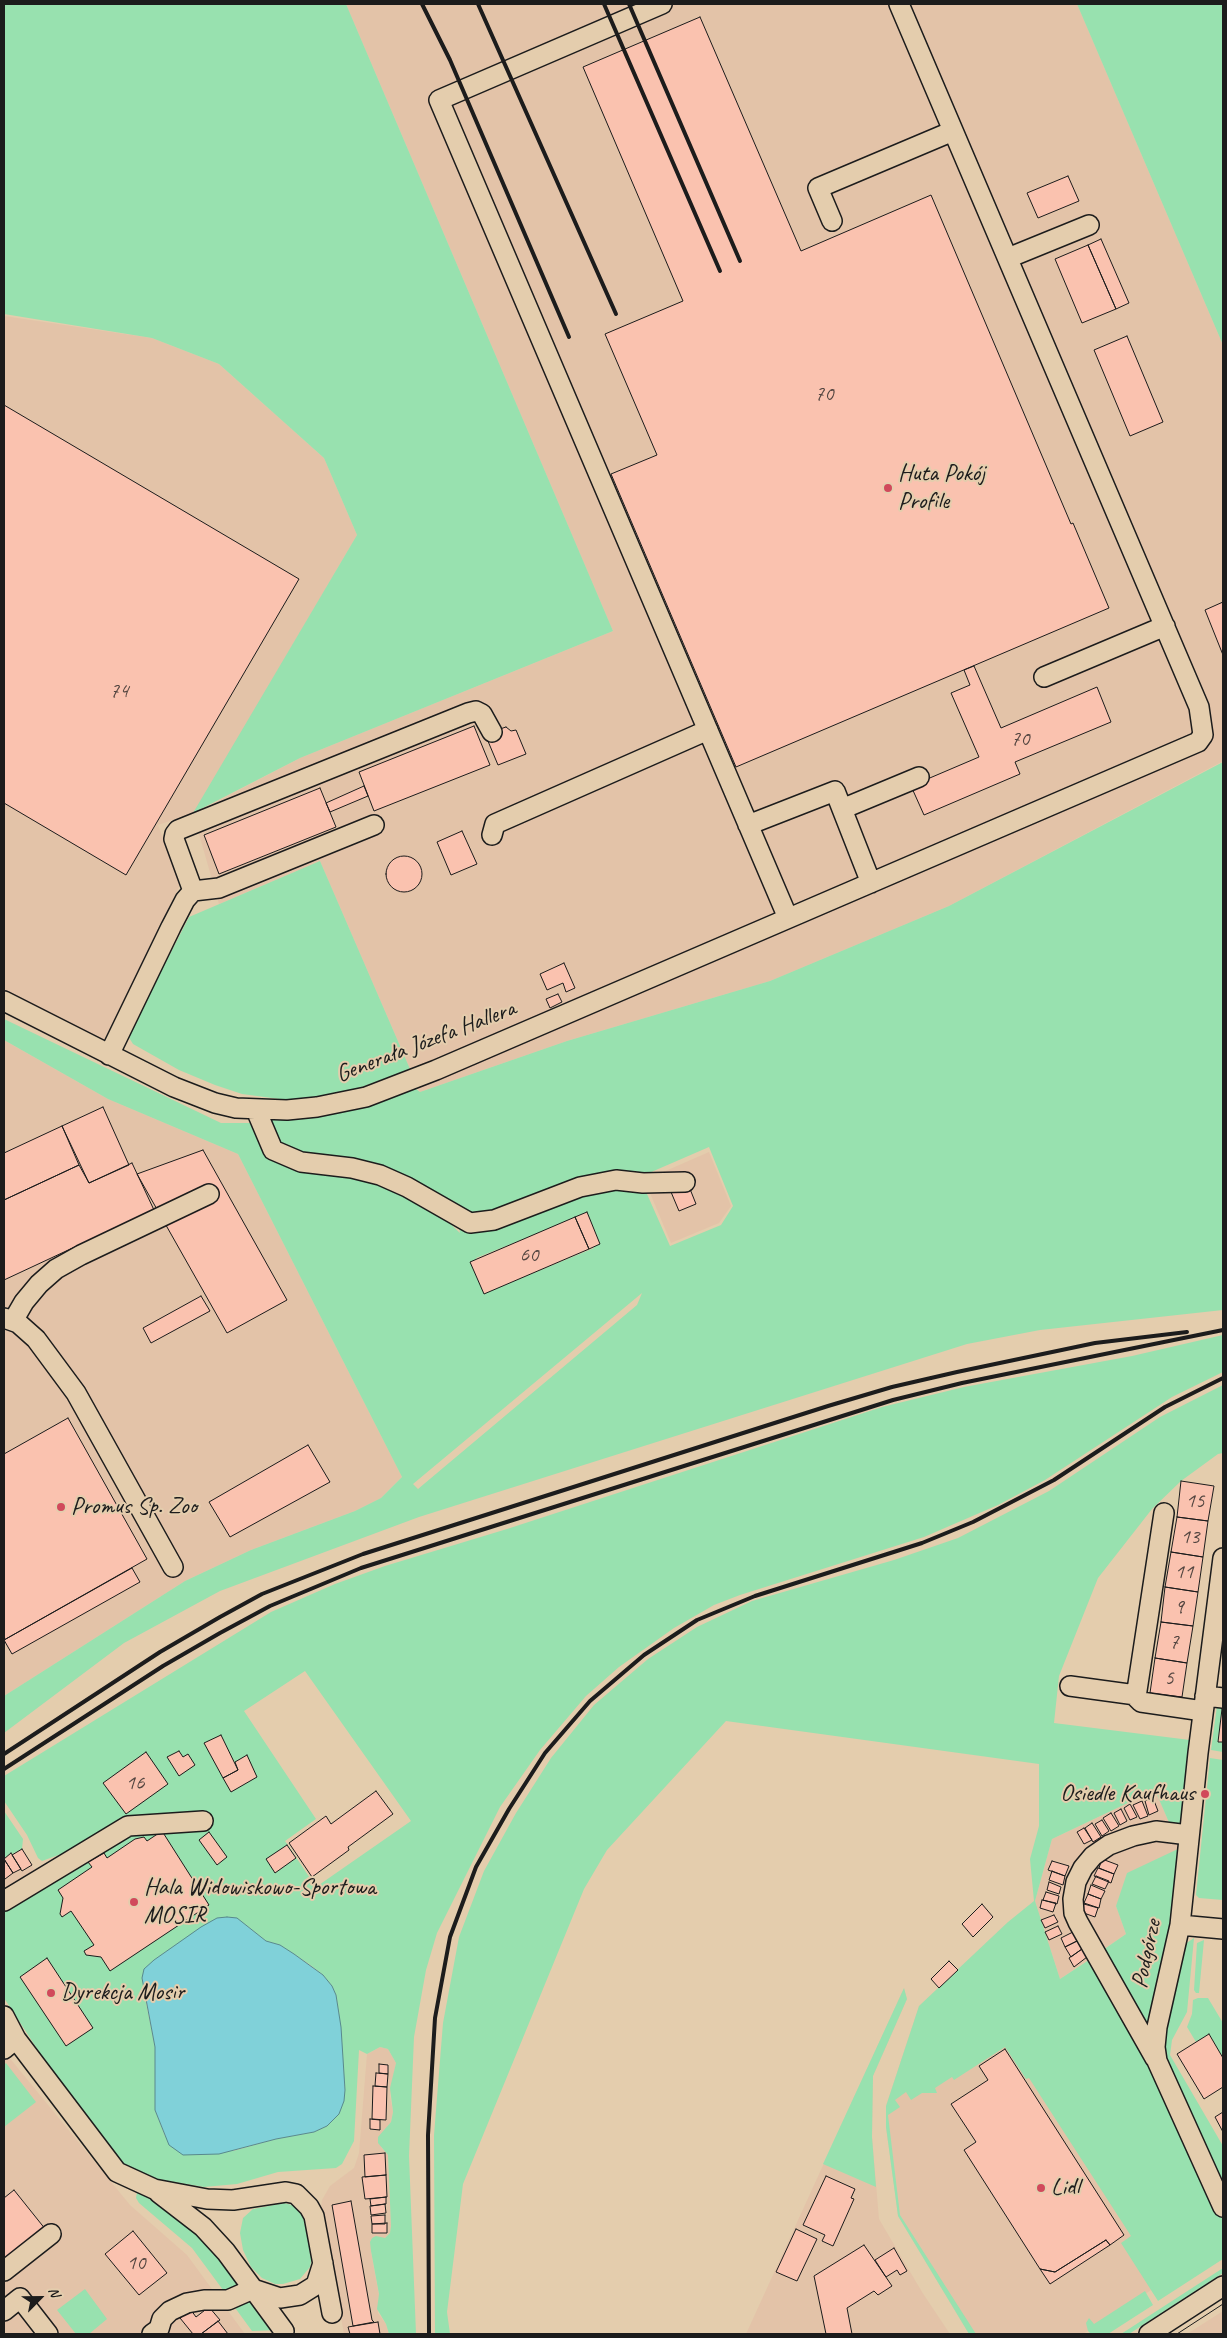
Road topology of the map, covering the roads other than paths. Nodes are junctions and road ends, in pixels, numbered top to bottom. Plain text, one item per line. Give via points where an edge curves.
1 (662, 4) edge
2 (899, 4) edge
3 (954, 131) junction
4 (832, 221) dead end
5 (1089, 225) dead end
6 (1008, 258) junction
7 (1165, 626) junction
8 (1044, 677) dead end
9 (708, 730) junction
10 (492, 732) dead end
11 (919, 777) dead end
12 (842, 809) junction
13 (374, 825) dead end
14 (748, 826) junction
15 (492, 835) dead end
16 (871, 883) junction
17 (193, 891) junction
18 (788, 918) junction
19 (4, 1001) edge
20 (109, 1055) junction
21 (256, 1110) junction
22 (685, 1182) dead end
23 (209, 1194) dead end
24 (9, 1320) edge
25 (1164, 1513) dead end
26 (1223, 1558) edge
27 (172, 1567) dead end
28 (1221, 1596) edge
29 (1217, 1660) edge
30 (1070, 1686) dead end
31 (1136, 1695) junction
32 (1210, 1702) edge
33 (203, 1821) dead end
34 (1189, 1835) junction
35 (4, 1901) edge
36 (1180, 1925) junction
37 (1223, 1929) edge
38 (4, 2016) edge
39 (10, 2044) edge
40 (1157, 2061) junction
41 (154, 2189) junction
42 (1223, 2207) edge
43 (51, 2234) dead end
44 (322, 2262) junction
45 (4, 2271) edge
46 (4, 2278) edge
47 (1223, 2286) edge
48 (253, 2289) junction
49 (20, 2298) junction
50 (4, 2310) edge
51 (332, 2313) dead end
52 (284, 2331) dead end
53 (48, 2334) edge
54 (152, 2334) edge
55 (1149, 2334) edge

1 - 9 street via 439,100
2 - 3 street, Generała Józefa Hallera
3 - 4 street via 818,188
3 - 6 street, Generała Józefa Hallera
5 - 6 street
6 - 7 street, Generała Józefa Hallera
7 - 8 street
7 - 16 street, Generała Józefa Hallera via 1199,707 1203,735 1198,742
9 - 14 street
9 - 15 street via 494,824
10 - 17 street via 482,714 476,711 178,830 174,838
11 - 12 street
12 - 14 street via 835,791
12 - 16 street
13 - 17 street via 219,888
14 - 18 street
16 - 18 street, Generała Józefa Hallera
17 - 20 street via 180,909
18 - 21 street, Generała Józefa Hallera via 366,1097 317,1107
19 - 20 street, Generała Józefa Hallera
20 - 21 street, Generała Józefa Hallera via 194,1096
21 - 22 street via 273,1150 301,1162 380,1175 408,1187 470,1224 494,1220 580,1187 616,1180
23 - 24 street via 56,1270 39,1284
24 - 27 street via 36,1340 76,1393
25 - 31 street
26 - 28 street, Podgórze
28 - 29 street, Podgórze
29 - 32 street, Podgórze
30 - 31 street
31 - 32 street via 1141,1702
32 - 34 street, Podgórze
33 - 35 street via 128,1826
34 - 36 street, Podgórze
34 - 40 street via 1156,1831 1109,1845 1083,1868 1073,1899 1078,1922
36 - 37 street
36 - 40 street, Podgórze via 1157,2027
38 - 39 street
39 - 41 street via 117,2172
40 - 42 street, Podgórze
41 - 44 street via 224,2200 286,2192 296,2194 314,2216
41 - 48 street via 203,2227
43 - 45 street
44 - 48 street via 316,2285 300,2295 280,2298
44 - 51 street
46 - 49 street
47 - 55 street
48 - 52 street
48 - 54 street via 228,2300 186,2303 170,2311
49 - 50 street
49 - 53 street

